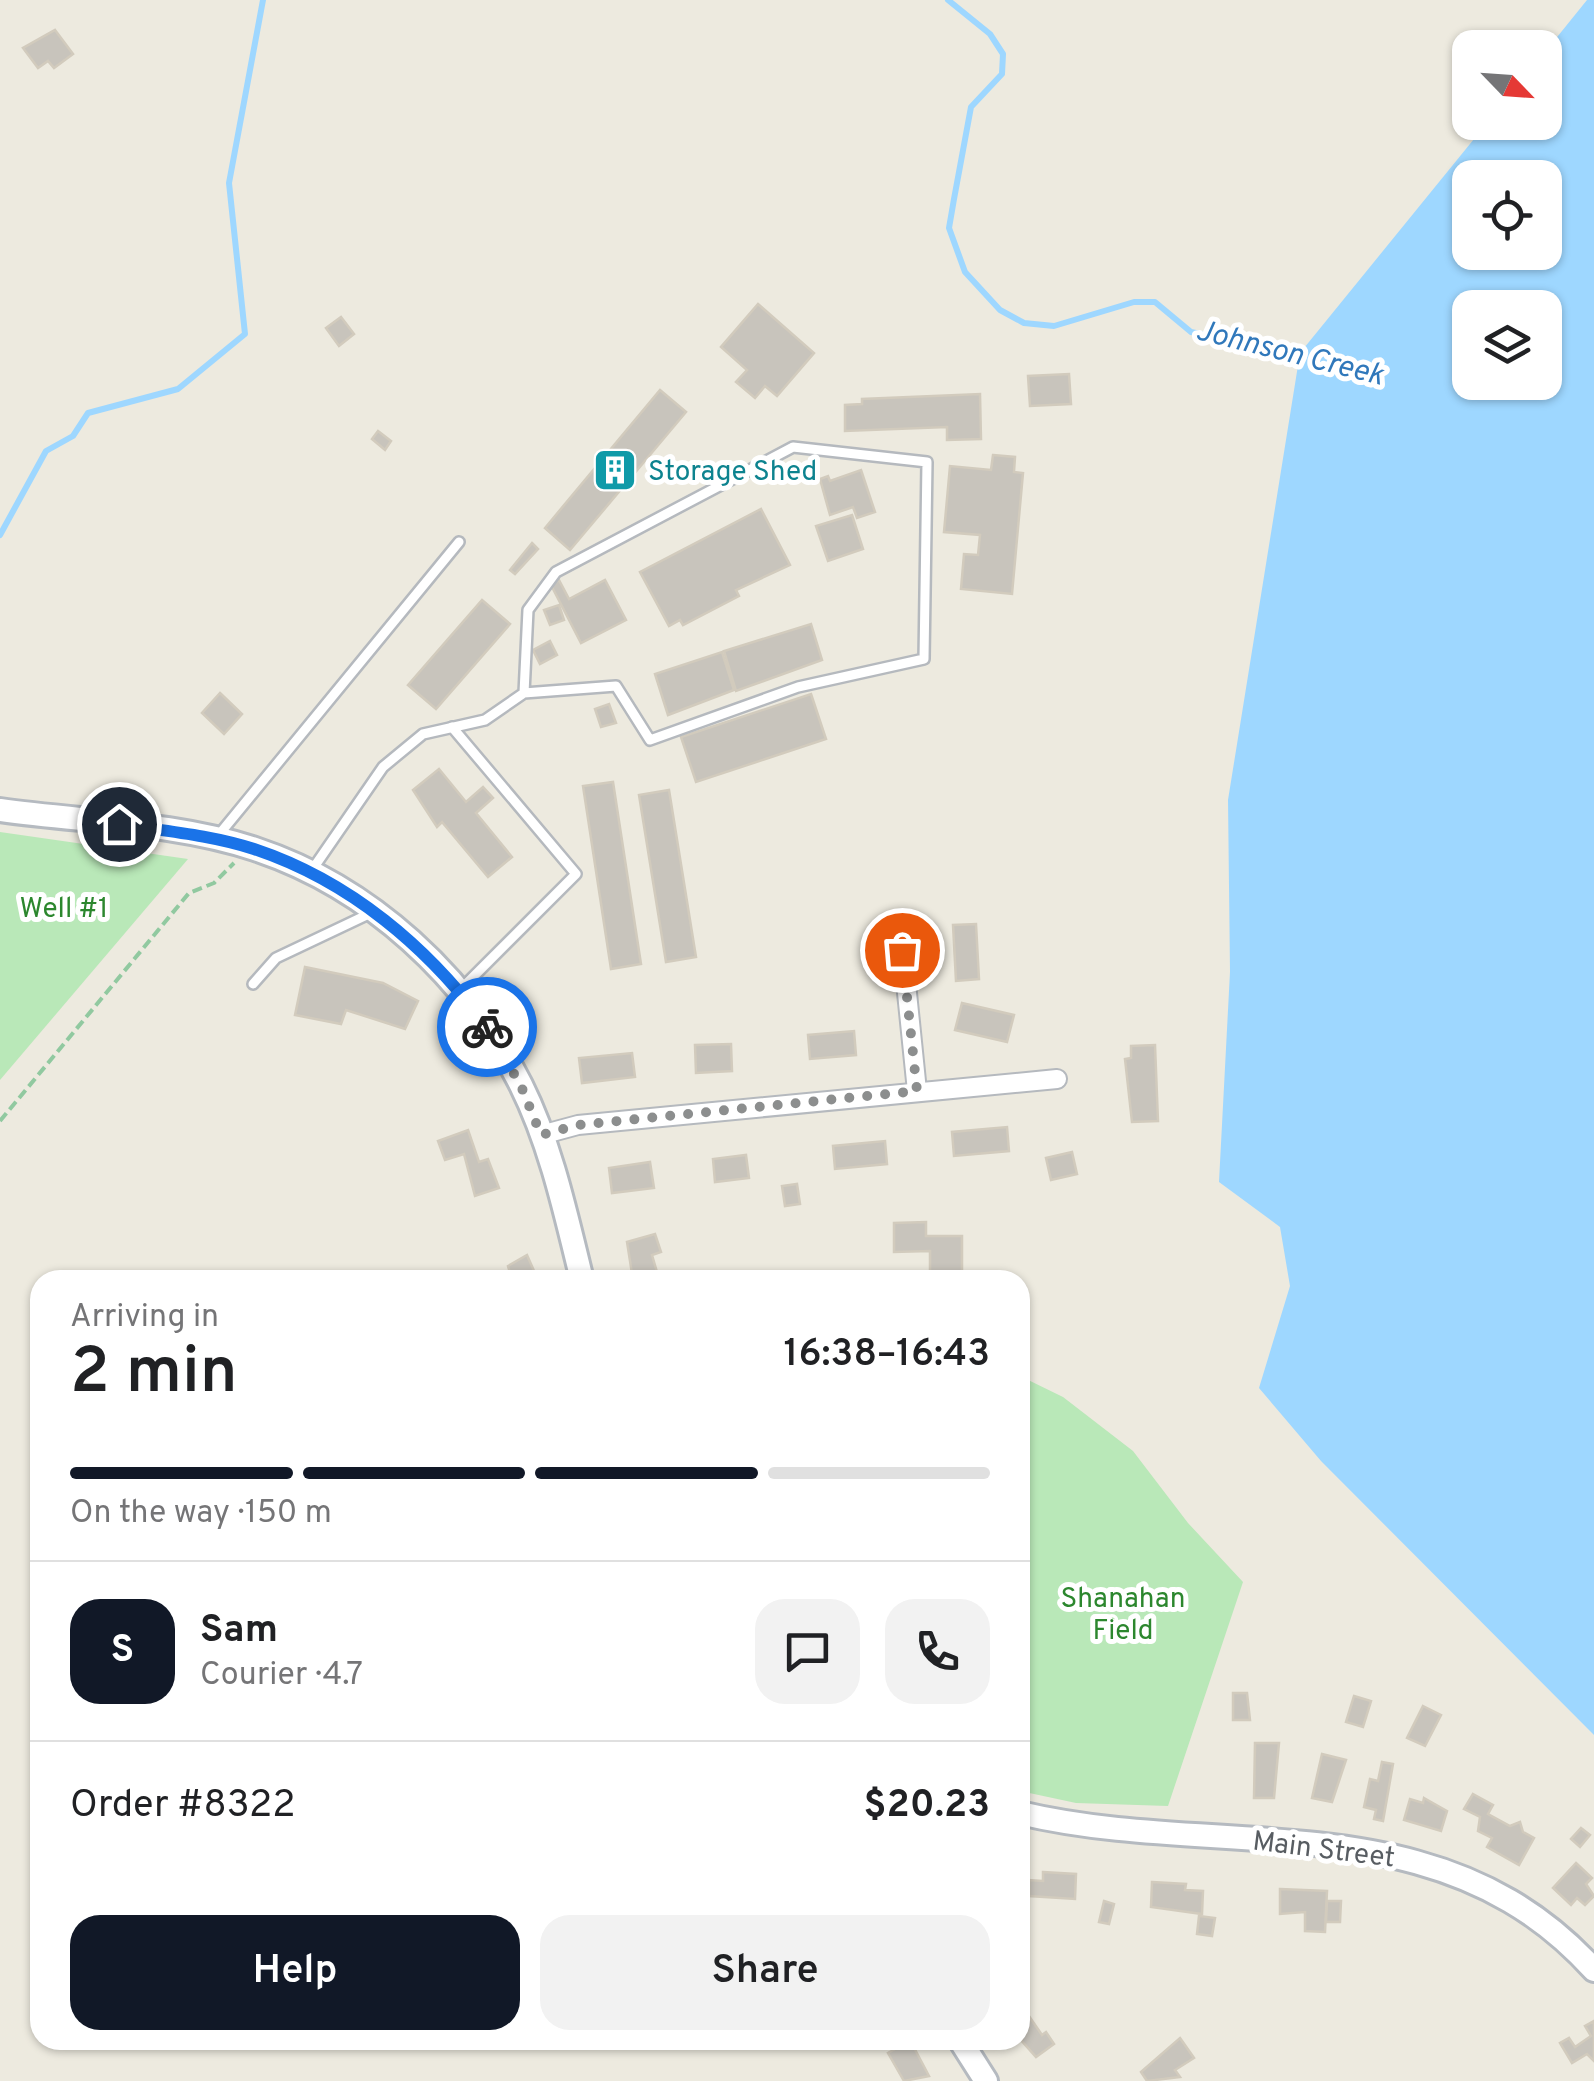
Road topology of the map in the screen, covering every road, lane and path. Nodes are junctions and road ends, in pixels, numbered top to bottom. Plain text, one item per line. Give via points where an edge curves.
1 (459, 542) dead end
2 (524, 693) junction
3 (452, 727) junction
4 (0, 810) edge
5 (215, 840) junction
6 (245, 846) junction
7 (310, 872) junction
8 (374, 912) junction
9 (900, 924) dead end
10 (254, 984) dead end
11 (460, 990) junction
12 (1057, 1079) dead end
13 (917, 1091) junction
14 (0, 1121) edge
15 (541, 1135) junction
16 (579, 1270) edge
17 (1030, 1815) edge
18 (1594, 1970) edge
19 (966, 2050) edge
20 (986, 2081) edge

1 - 5 lane
2 - 2 lane via 528,610 556,572 793,448 928,462 924,659 798,688 650,740 616,686
2 - 3 lane via 485,720
3 - 7 lane via 423,734 383,768
3 - 11 lane via 576,874
4 - 5 main road
5 - 6 main road
6 - 7 main road
6 - 14 path via 228,872 189,892
7 - 8 main road
8 - 10 lane via 276,958
8 - 11 main road
9 - 13 street
11 - 15 main road via 521,1086
12 - 13 street
13 - 15 street via 578,1125
15 - 16 main road
17 - 18 main road, Main Street via 1410,1858 1522,1906
19 - 20 main road

